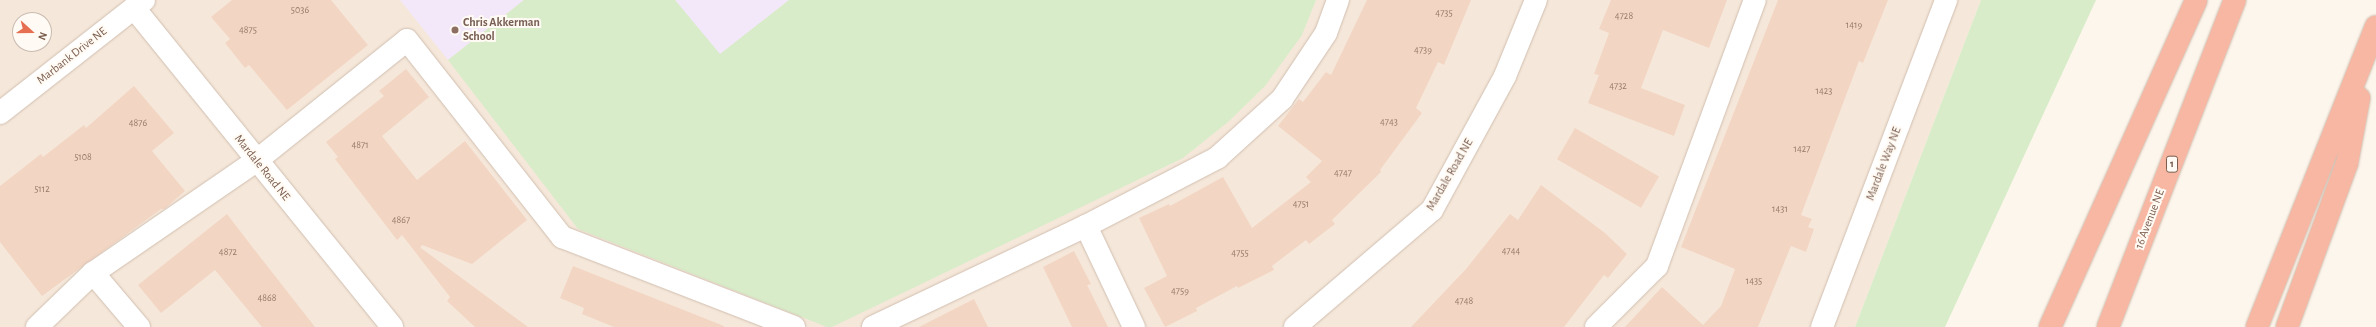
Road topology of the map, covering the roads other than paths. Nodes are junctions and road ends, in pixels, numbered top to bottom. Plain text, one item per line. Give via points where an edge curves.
1 (1338, 0) edge
2 (1536, 0) edge
3 (1755, 0) edge
4 (1946, 0) edge
5 (2196, 0) edge
6 (2235, 0) edge
7 (139, 4) edge
8 (2376, 27) edge
9 (2367, 51) junction
10 (0, 113) edge
11 (256, 161) junction
12 (1086, 226) junction
13 (93, 273) junction
14 (37, 327) edge
15 (138, 327) edge
16 (392, 327) edge
17 (794, 327) edge
18 (873, 327) edge
19 (1134, 327) edge
20 (1295, 327) edge
21 (1596, 327) edge
22 (1822, 327) edge
23 (2050, 327) edge
24 (2108, 327) edge
25 (2257, 327) edge
26 (2287, 327) edge

1 - 12 street via 1326,33 1282,99 1217,158
2 - 20 street, Mardale Road NE via 1505,76 1432,210
3 - 21 street via 1657,266
4 - 22 street, Mardale Way NE
5 - 23 highway
6 - 24 highway, 16 Avenue NE / 1
7 - 10 street, Marbank Drive NE
7 - 11 street, Mardale Road NE
8 - 9 highway
9 - 25 highway
9 - 26 highway via 2346,163
11 - 13 street
11 - 16 street, Mardale Road NE
11 - 17 street via 407,40 562,237
12 - 18 street
12 - 19 street
13 - 14 street
13 - 15 street

